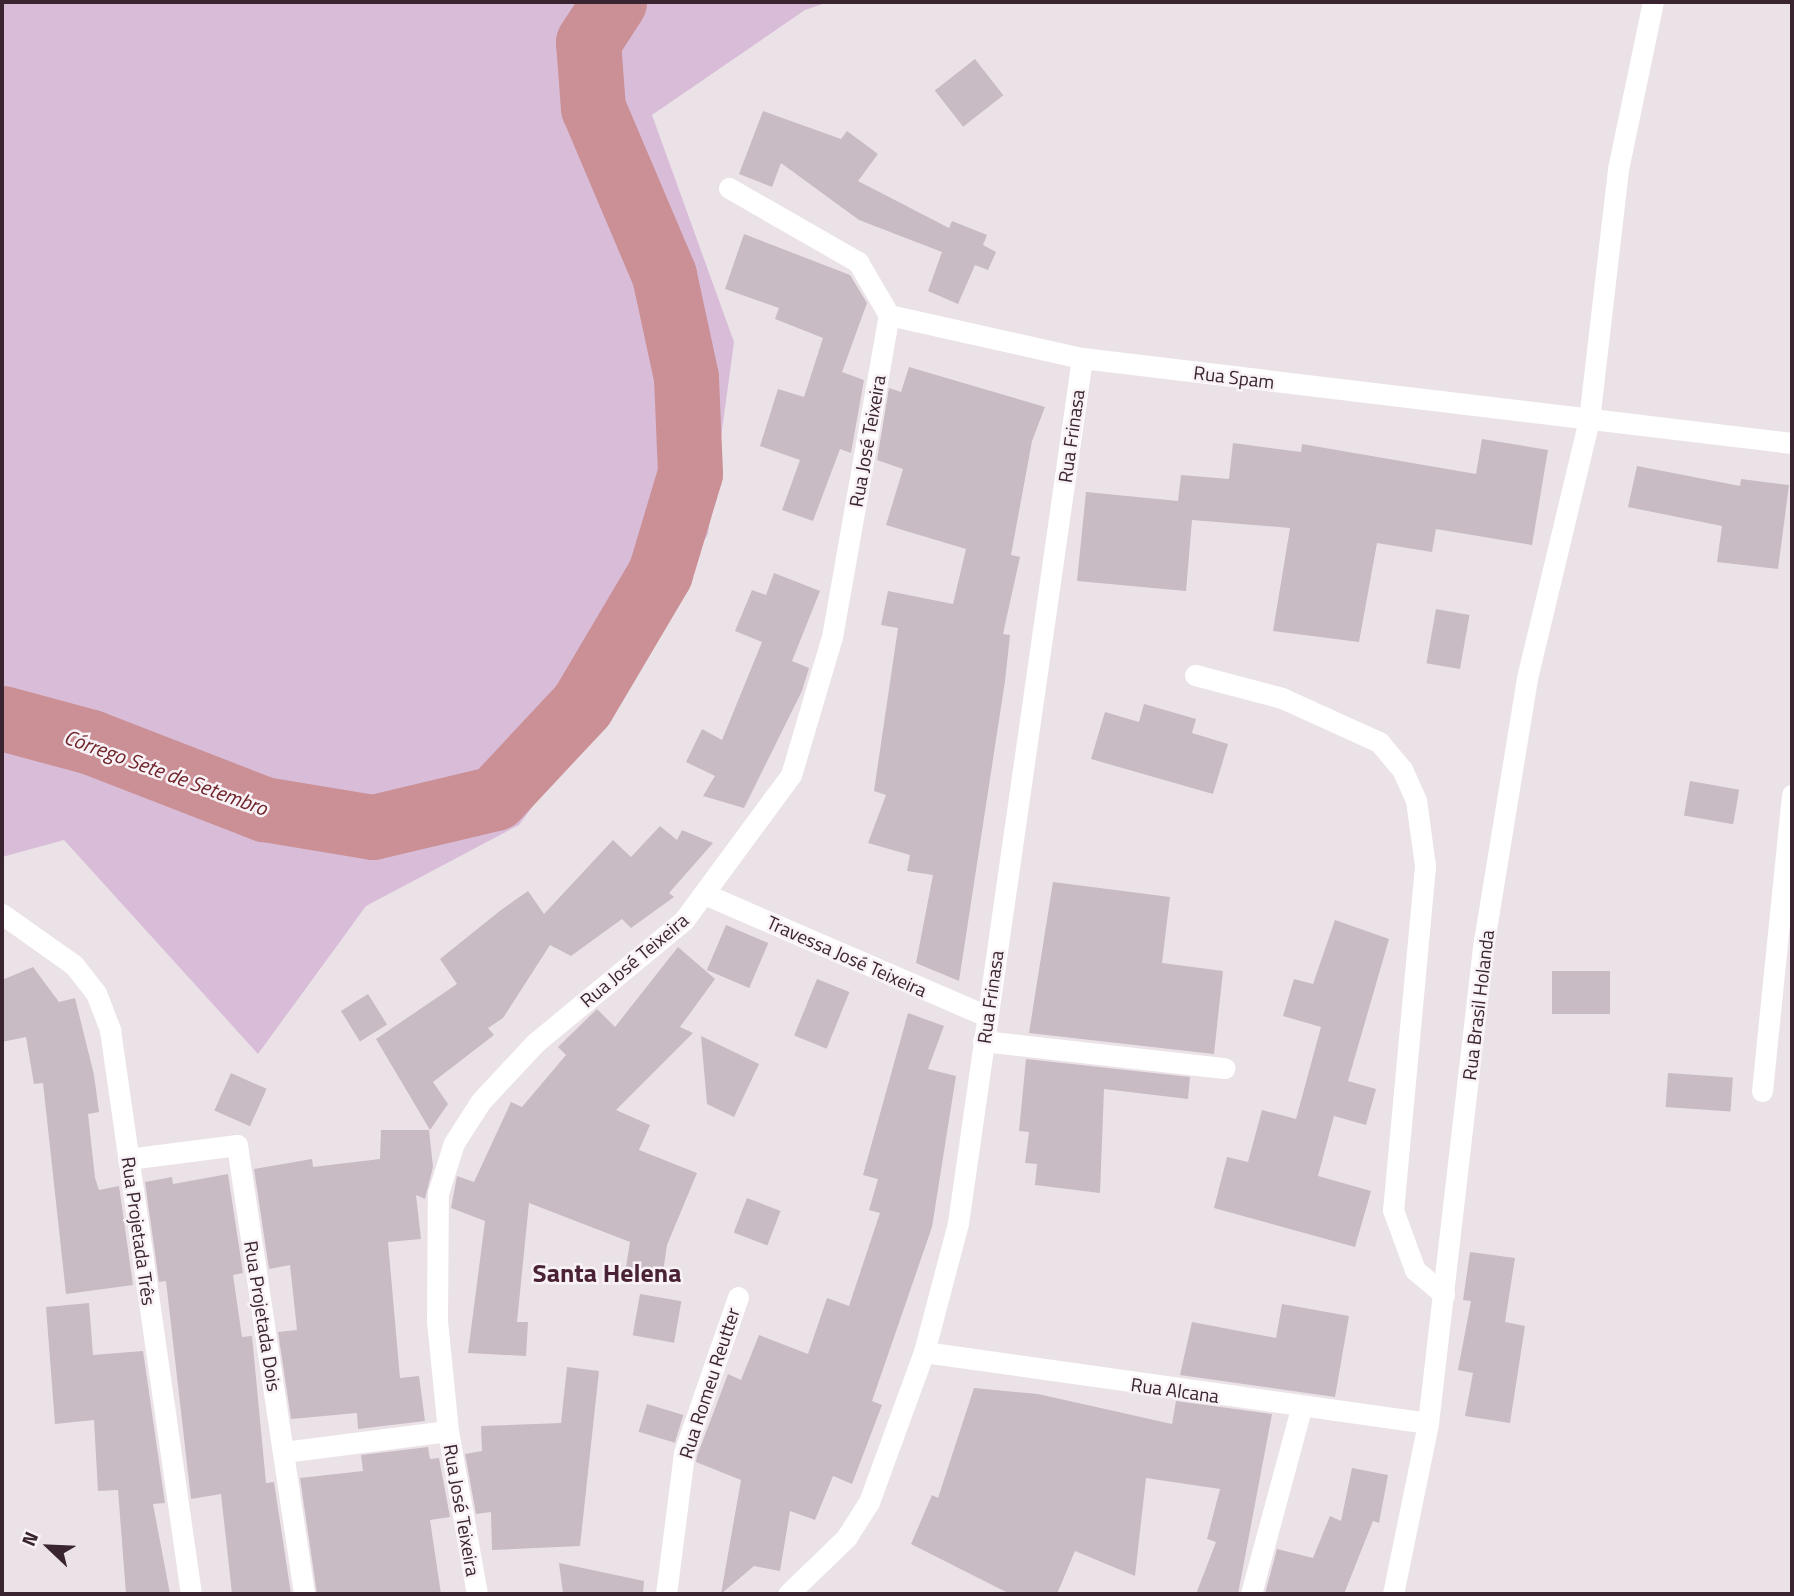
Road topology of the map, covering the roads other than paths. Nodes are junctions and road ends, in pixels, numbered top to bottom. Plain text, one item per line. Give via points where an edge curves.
1 (1653, 2) edge
2 (729, 188) dead end
3 (889, 315) junction
4 (1082, 358) junction
5 (1589, 420) junction
6 (1792, 443) edge
7 (1195, 674) dead end
8 (1792, 795) edge
9 (707, 895) junction
10 (2, 914) edge
11 (986, 1016) junction
12 (983, 1041) junction
13 (1224, 1068) dead end
14 (1762, 1091) dead end
15 (128, 1159) junction
16 (1444, 1294) junction
17 (738, 1297) dead end
18 (923, 1352) junction
19 (1301, 1409) junction
20 (1428, 1423) junction
21 (448, 1431) junction
22 (284, 1452) junction
23 (191, 1594) edge
24 (304, 1594) edge
25 (477, 1594) edge
26 (666, 1594) edge
27 (788, 1594) edge
28 (1251, 1594) edge
29 (1393, 1594) edge

1 - 5 street, Rua Brasil Holanda via 1618,169
2 - 3 street via 858,262
3 - 4 street, Rua Spam
3 - 9 street, Rua José Teixeira via 845,577 808,731 791,775
4 - 5 street, Rua Spam
4 - 11 street, Rua Frinasa
5 - 6 street, Rua Spam
5 - 16 street, Rua Brasil Holanda via 1527,678 1484,941
7 - 16 street via 1282,698 1379,741 1402,769 1416,800 1425,866 1393,1210 1415,1270
8 - 14 street
9 - 11 street, Travessa José Teixeira
9 - 21 street, Rua José Teixeira via 648,953 535,1043 481,1101 454,1143 438,1193 435,1236
10 - 15 street, Rua Projetada Três via 74,965 96,993 110,1030
11 - 12 street, Rua Frinasa
12 - 13 street
12 - 18 street, Rua Frinasa via 958,1223
15 - 22 street, Rua Projetada Dois via 237,1146
15 - 23 street, Rua Projetada Três
16 - 20 street, Rua Brasil Holanda
17 - 26 street, Rua Romeu Reutter via 684,1453
18 - 19 street, Rua Alcana
18 - 27 street, Rua Frinasa via 869,1502 846,1538
19 - 20 street, Rua Alcana
19 - 28 street
20 - 29 street, Rua Brasil Holanda
21 - 22 street
21 - 25 street, Rua José Teixeira
22 - 24 street, Rua Projetada Dois

